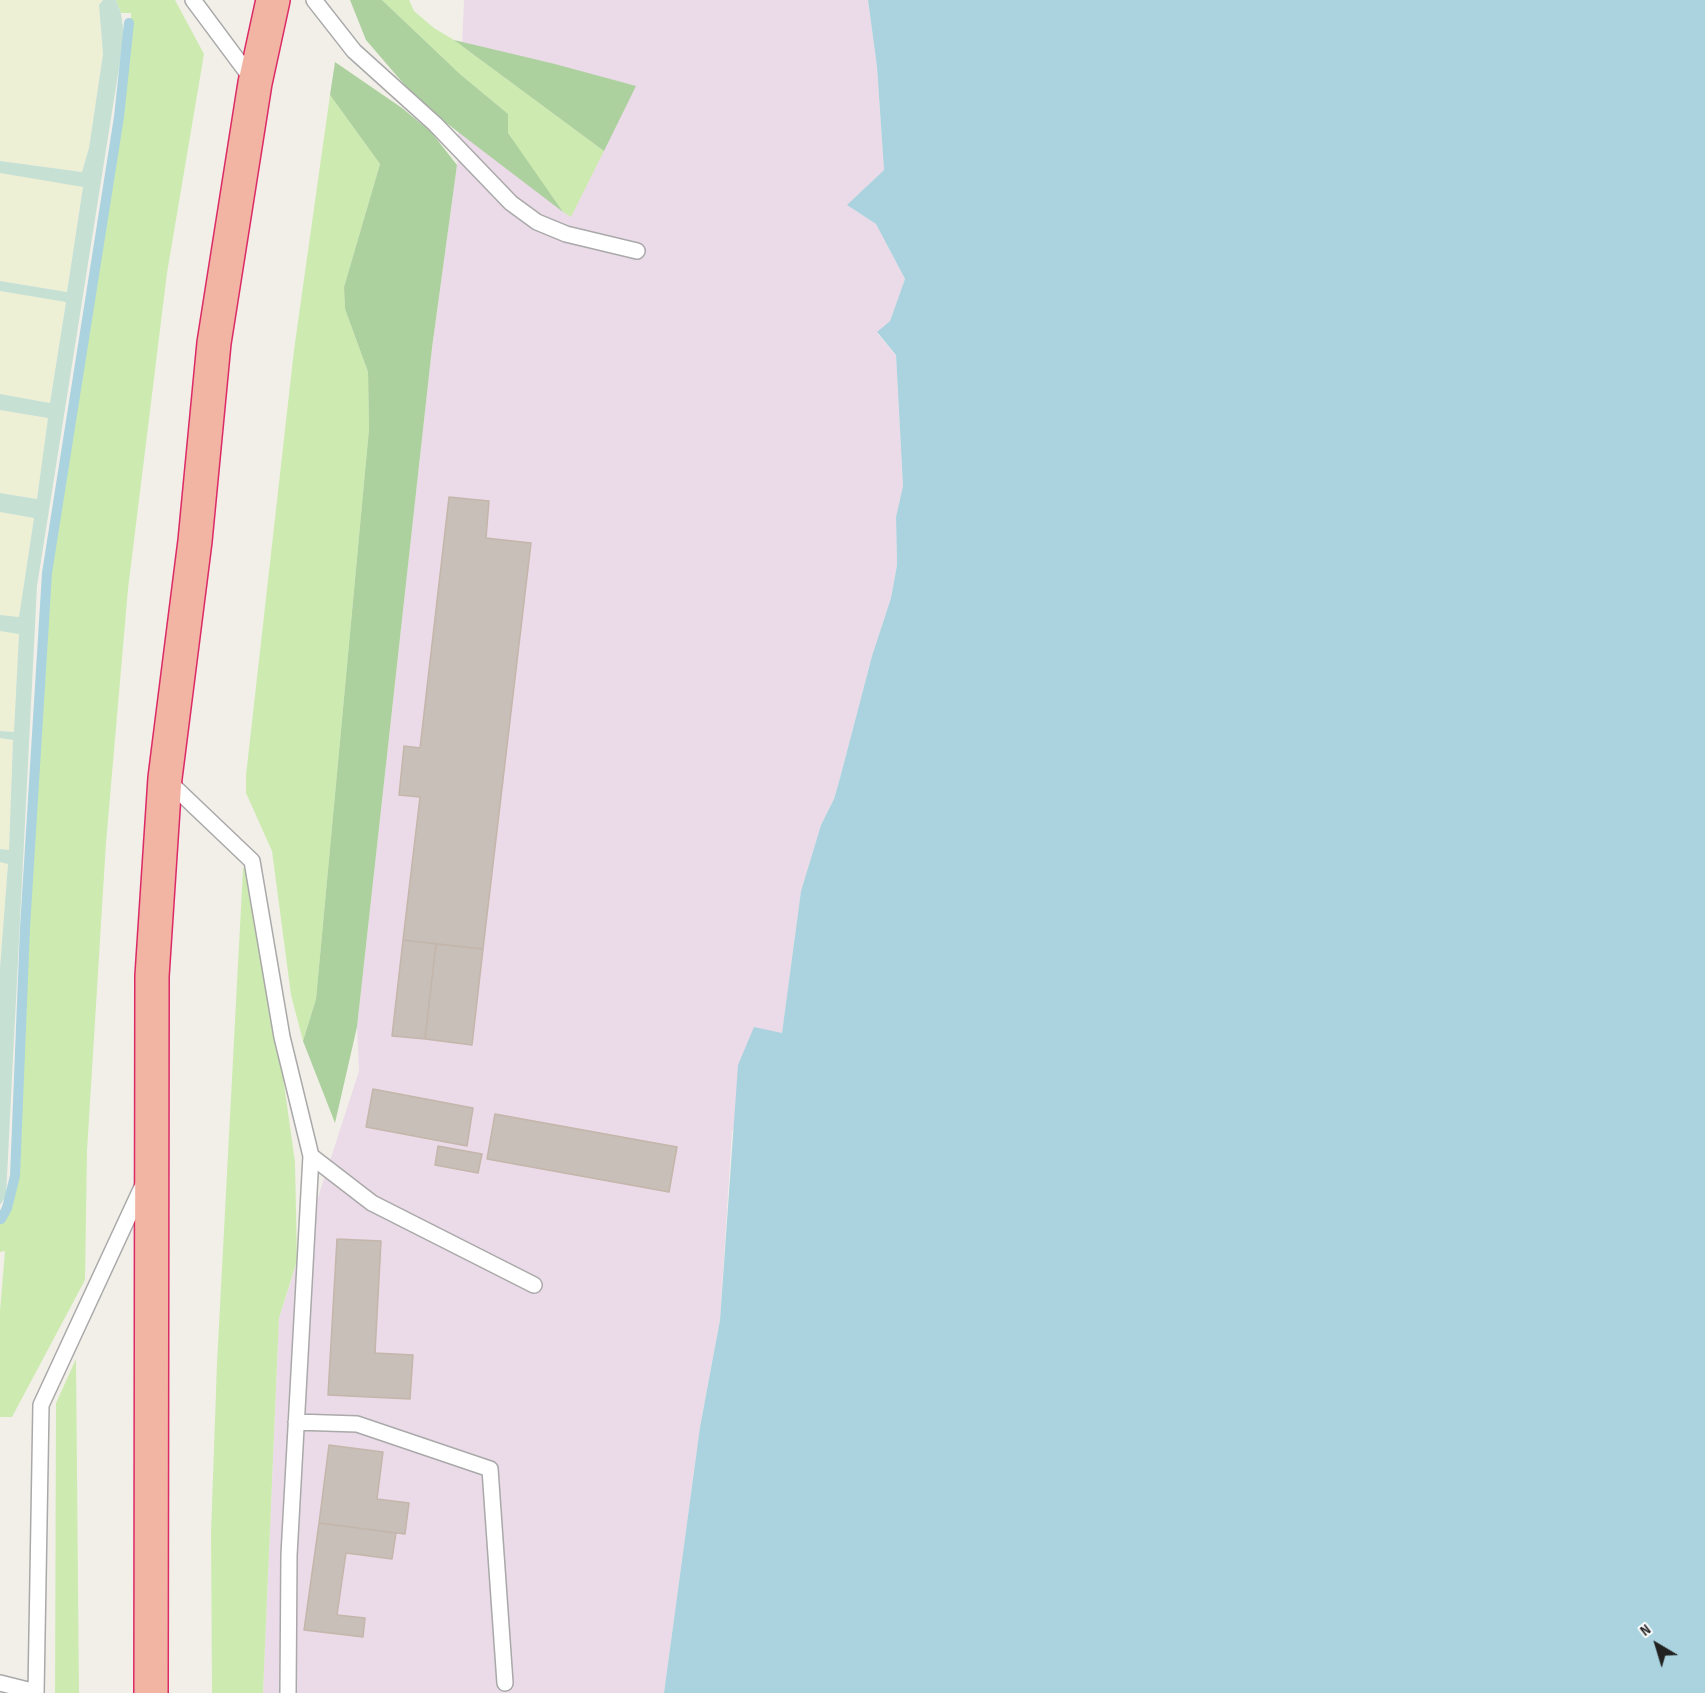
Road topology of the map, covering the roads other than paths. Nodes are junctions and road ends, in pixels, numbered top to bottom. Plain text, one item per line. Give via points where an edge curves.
1 (193, 0) edge
2 (273, 0) edge
3 (314, 0) edge
4 (255, 83) junction
5 (638, 251) dead end
6 (165, 778) junction
7 (311, 1156) junction
8 (152, 1166) junction
9 (534, 1285) dead end
10 (296, 1422) junction
11 (0, 1683) edge
12 (505, 1683) dead end
13 (36, 1692) edge
14 (151, 1693) edge
15 (288, 1693) edge

1 - 4 lane
2 - 4 highway
3 - 5 lane via 354,51 435,124 511,203 537,222 566,234
4 - 6 highway via 214,343 195,541
6 - 7 lane via 252,861 282,1037
6 - 8 highway via 152,976
7 - 9 lane via 372,1203
7 - 10 lane
8 - 13 lane via 42,1405
8 - 14 highway
10 - 12 lane via 357,1425 490,1469
10 - 15 lane via 289,1555
11 - 13 lane

